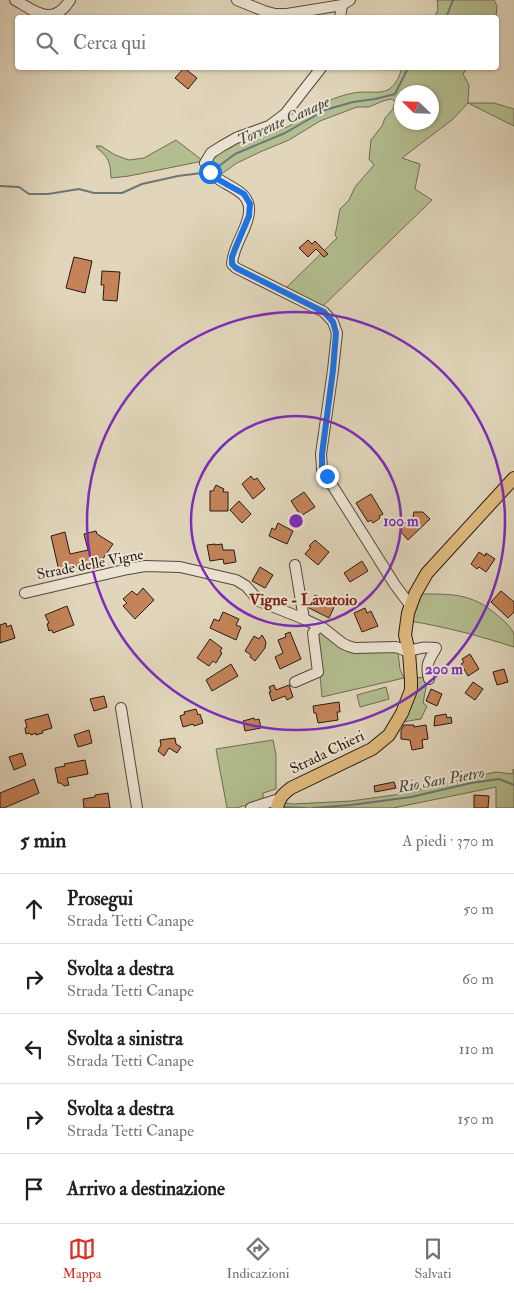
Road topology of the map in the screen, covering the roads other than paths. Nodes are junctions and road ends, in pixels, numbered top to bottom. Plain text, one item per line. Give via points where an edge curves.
1 (15, 0) edge
2 (70, 0) edge
3 (237, 0) edge
4 (346, 2) edge
5 (42, 15) edge
6 (55, 15) edge
7 (341, 15) edge
8 (319, 70) edge
9 (514, 478) edge
10 (295, 565) dead end
11 (25, 593) dead end
12 (410, 605) junction
13 (304, 618) junction
14 (319, 626) junction
15 (409, 652) junction
16 (429, 679) dead end
17 (295, 682) dead end
18 (121, 708) dead end
19 (278, 804) edge
20 (137, 808) edge
21 (251, 808) edge

1 - 5 street
2 - 6 street
3 - 4 street via 275,14
4 - 7 street
8 - 12 street via 285,114 269,126 236,138 211,153 206,163 209,171 244,194 250,204 232,264 324,312 333,322 336,333 322,469
9 - 12 main road, Strada Chieri via 427,573
10 - 13 street
11 - 13 street, Strade delle Vigne via 144,566 180,567 236,580 259,601
12 - 15 main road, Strada Chieri via 405,635
13 - 14 street, Strade delle Vigne
14 - 15 street, Strade delle Vigne via 342,643 355,648 396,647
14 - 17 street via 313,633 318,672
15 - 16 street via 424,647 436,648 428,663
15 - 19 main road, Strada Chieri via 410,690 402,713 388,735 372,749 291,788
18 - 20 street
19 - 21 street, Strada Chieri

